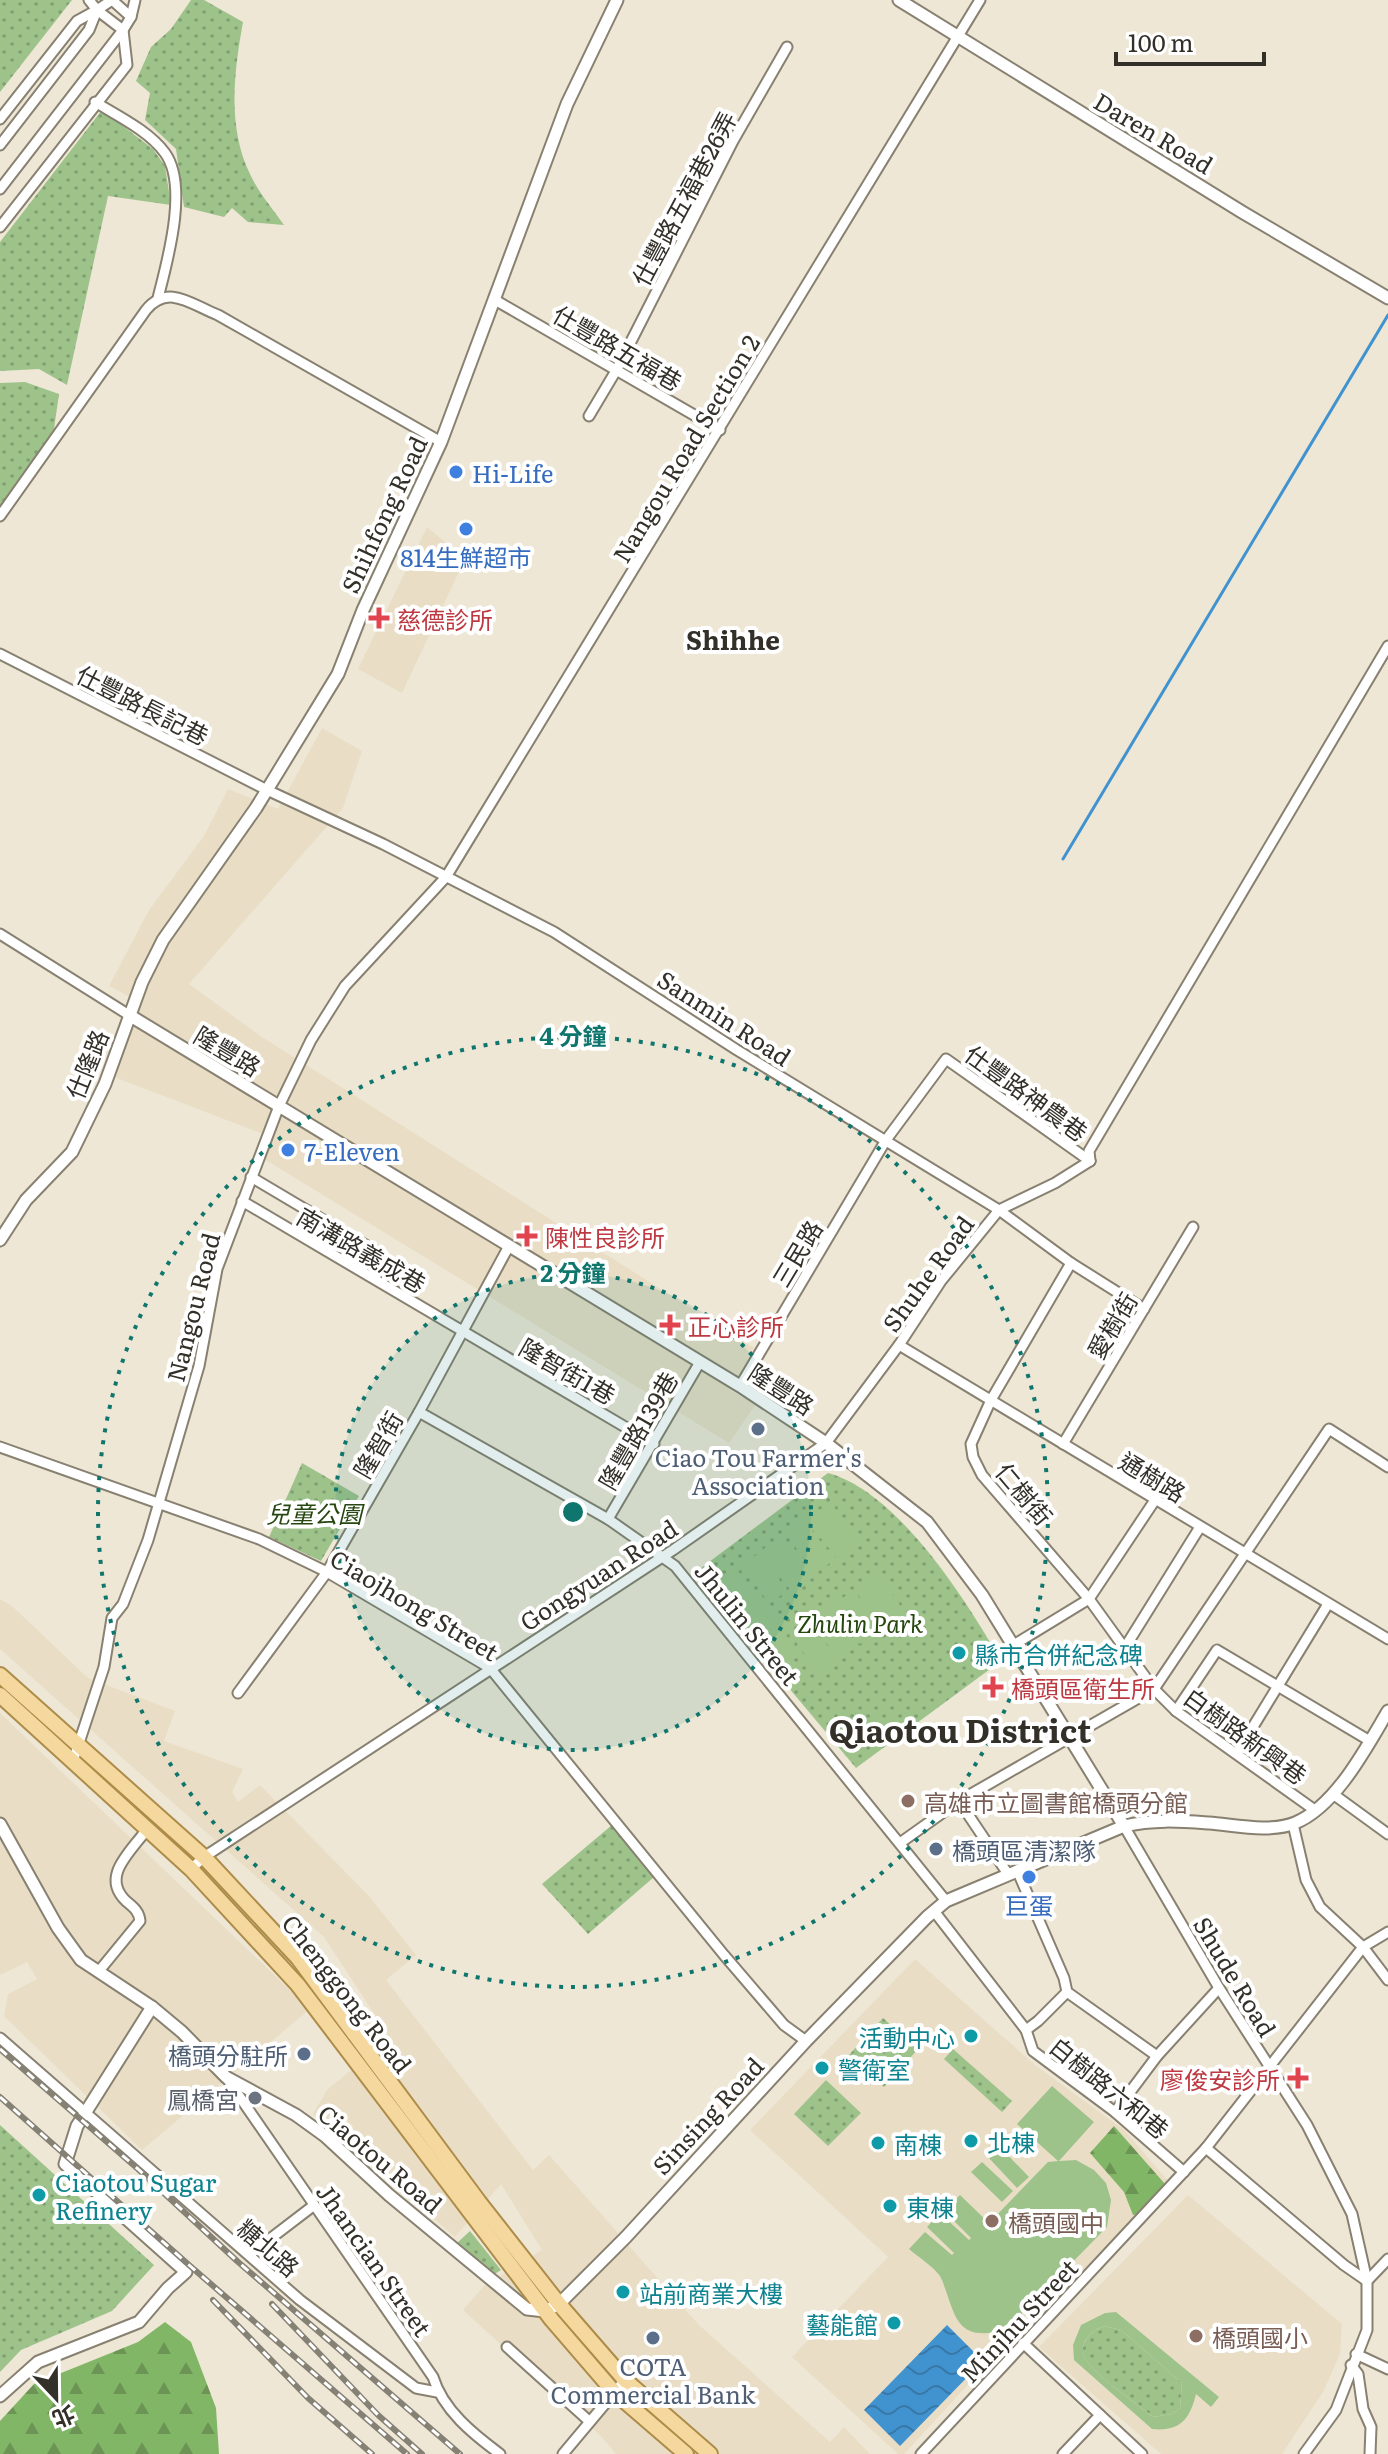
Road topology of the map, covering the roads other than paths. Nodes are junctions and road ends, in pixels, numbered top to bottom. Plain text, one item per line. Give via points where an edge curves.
1 (89, 0) edge
2 (112, 0) edge
3 (135, 0) edge
4 (617, 0) edge
5 (899, 0) edge
6 (980, 0) edge
7 (97, 10) junction
8 (131, 17) junction
9 (123, 30) junction
10 (957, 38) junction
11 (787, 47) dead end
12 (95, 102) junction
13 (0, 119) edge
14 (0, 145) edge
15 (0, 189) edge
16 (0, 227) edge
17 (158, 298) junction
18 (1388, 298) edge
19 (495, 300) junction
20 (617, 369) junction
21 (589, 416) dead end
22 (720, 430) junction
23 (441, 442) junction
24 (0, 516) edge
25 (1388, 646) edge
26 (0, 654) edge
27 (267, 790) junction
28 (446, 877) junction
29 (0, 934) edge
30 (129, 1015) junction
31 (279, 1106) junction
32 (886, 1140) junction
33 (1090, 1161) junction
34 (251, 1177) junction
35 (242, 1201) junction
36 (999, 1210) junction
37 (1193, 1227) dead end
38 (0, 1240) edge
39 (509, 1246) junction
40 (379, 1253) dead end
41 (1071, 1263) junction
42 (1144, 1309) junction
43 (461, 1331) junction
44 (899, 1345) junction
45 (700, 1362) junction
46 (740, 1386) junction
47 (991, 1400) junction
48 (419, 1412) junction
49 (826, 1443) junction
50 (654, 1444) junction
51 (1063, 1444) junction
52 (0, 1447) edge
53 (1388, 1467) edge
54 (1155, 1500) junction
55 (159, 1503) junction
56 (608, 1519) junction
57 (1200, 1527) junction
58 (1243, 1553) junction
59 (664, 1555) junction
60 (327, 1572) junction
61 (1089, 1599) junction
62 (1328, 1604) junction
63 (1388, 1639) edge
64 (1012, 1646) junction
65 (1124, 1649) junction
66 (490, 1668) junction
67 (0, 1675) edge
68 (1278, 1687) junction
69 (1154, 1689) junction
70 (238, 1693) dead end
71 (0, 1695) edge
72 (1176, 1711) junction
73 (1388, 1711) edge
74 (1068, 1737) junction
75 (1370, 1741) junction
76 (79, 1744) junction
77 (1237, 1753) junction
78 (73, 1761) junction
79 (1333, 1794) junction
80 (959, 1801) junction
81 (1316, 1811) junction
82 (0, 1824) edge
83 (1293, 1824) junction
84 (1124, 1826) junction
85 (147, 1829) junction
86 (1388, 1834) edge
87 (900, 1843) junction
88 (204, 1857) junction
89 (191, 1869) junction
90 (1012, 1872) junction
91 (946, 1901) junction
92 (934, 1911) junction
93 (1388, 1932) edge
94 (1363, 1947) junction
95 (99, 1971) junction
96 (1388, 1980) edge
97 (1219, 1988) junction
98 (1067, 1992) junction
99 (152, 2007) junction
100 (1026, 2030) junction
101 (0, 2038) edge
102 (806, 2041) junction
103 (1157, 2056) junction
104 (1269, 2067) junction
105 (226, 2077) junction
106 (1115, 2112) junction
107 (86, 2114) junction
108 (1206, 2148) junction
109 (1184, 2172) junction
110 (313, 2206) junction
111 (249, 2255) junction
112 (1388, 2259) edge
113 (1367, 2281) junction
114 (559, 2304) junction
115 (545, 2311) junction
116 (1023, 2343) junction
117 (507, 2347) dead end
118 (1356, 2354) junction
119 (1351, 2365) junction
120 (1388, 2369) edge
121 (625, 2380) junction
122 (437, 2392) junction
123 (614, 2392) junction
124 (0, 2396) edge
125 (1100, 2415) junction
126 (589, 2421) junction
127 (1307, 2453) edge
128 (500, 2454) edge
129 (563, 2454) edge
130 (686, 2454) edge
131 (710, 2454) edge
132 (921, 2454) edge
133 (1063, 2454) edge
134 (1142, 2454) edge
135 (1370, 2454) edge

1 - 7 street
2 - 7 street
2 - 8 street
3 - 8 street
4 - 19 street, Shihfong Road via 567,104
5 - 10 street, Daren Road
6 - 10 street, Nangou Road Section 2
7 - 9 street
7 - 13 street via 77,21
7 - 14 street via 89,30
8 - 9 street
9 - 12 street via 127,65
9 - 15 street
10 - 18 street, Daren Road
10 - 22 street, Nangou Road Section 2
11 - 20 street, 仕豐路五福巷26弄
12 - 16 street
12 - 17 street via 166,154 174,178 174,218
17 - 23 street via 182,299 218,315
17 - 24 street
19 - 20 street, 仕豐路五福巷
19 - 23 street, Shihfong Road
20 - 21 street, 仕豐路五福巷26弄
20 - 22 street, 仕豐路五福巷
22 - 28 street, Nangou Road Section 2
23 - 27 street, Shihfong Road via 338,674
25 - 33 street via 1089,1151
26 - 27 street, 仕豐路長記巷
27 - 28 street, Sanmin Road
27 - 30 street, Shihfong Road via 163,940
28 - 31 street, Nangou Road via 345,986
28 - 32 street, Sanmin Road via 554,932
29 - 30 street
30 - 31 street, 隆豐路
30 - 38 street, Shihfong Road via 105,1084 72,1152 26,1200
31 - 34 street, Nangou Road
31 - 39 street, 隆豐路
32 - 33 street, 仕豐路神農巷 via 946,1059
32 - 36 street, Sanmin Road
32 - 46 street, 三民路
33 - 36 street, Shuhe Road
34 - 35 street, Nangou Road
34 - 40 street
35 - 43 street, 南溝路義成巷
35 - 55 street, Nangou Road via 217,1269 199,1366
36 - 41 street, Sanmin Road
36 - 44 street, Shuhe Road via 941,1281
37 - 42 street, 愛樹街
39 - 43 street, 隆智街
39 - 45 street, 隆豐路
41 - 42 street, Sanmin Road
41 - 47 street, 仁樹街
42 - 51 street, 愛樹街
43 - 48 street, 隆智街
43 - 50 street, 隆智街1巷
44 - 47 street, 通樹路
44 - 49 street, Shuhe Road
45 - 46 street, 隆豐路
45 - 50 street, 隆豐路139巷
46 - 49 street, 隆豐路
47 - 51 street, 通樹路
47 - 61 street, 仁樹街 via 971,1444 973,1457 982,1475
48 - 56 street, Jhulin Street
48 - 60 street, 隆智街
49 - 59 street, Gongyuan Road
49 - 64 street, 隆豐路 via 927,1522 982,1595
50 - 56 street, 隆豐路139巷
51 - 54 street, 通樹路
52 - 55 street, Ciaojhong Street
53 - 58 street via 1329,1429
54 - 57 street, 通樹路
54 - 61 street
55 - 60 street, Ciaojhong Street via 235,1528
55 - 76 street, Nangou Road via 123,1604 112,1618 104,1667
56 - 59 street, Jhulin Street
57 - 58 street, 通樹路
57 - 65 street
58 - 62 street, 通樹路
58 - 69 street
59 - 66 street, Gongyuan Road
59 - 87 street, Jhulin Street
60 - 66 street, Ciaojhong Street
60 - 70 street, 隆智街
61 - 64 street
61 - 65 street, 仁樹街
62 - 63 street, 通樹路
62 - 68 street
64 - 74 street, 隆豐路
65 - 69 street, 仁樹街
66 - 88 street, Gongyuan Road
66 - 102 street, Ciaojhong Street via 724,1955 784,2025
67 - 76 main road, Chenggong Road
68 - 72 street via 1217,1650
68 - 75 street
68 - 77 street
69 - 72 street, 白樹路新興巷
69 - 74 street
71 - 78 main road, Chenggong Road
72 - 77 street, 白樹路新興巷
73 - 75 street
74 - 80 street
74 - 84 street, 隆豐路
75 - 79 street
76 - 78 street, Nangou Road
76 - 88 main road, Chenggong Road
77 - 81 street, 白樹路新興巷
78 - 85 main road, Chenggong Road
79 - 81 street
79 - 86 street
80 - 87 street
80 - 90 street
81 - 83 street
82 - 95 street, Ciaotou Road via 73,1952
83 - 84 street, Sinsing Road via 1151,1820
83 - 94 street via 1306,1880 1320,1907
84 - 90 street, Sinsing Road
84 - 97 street, Shude Road
85 - 89 main road, Chenggong Road
85 - 95 street via 114,1883 139,1912 140,1921
87 - 91 street, Jhulin Street
88 - 89 street, Gongyuan Road
88 - 114 main road, Chenggong Road via 298,1958
89 - 115 main road, Chenggong Road via 298,1985
90 - 91 street, Sinsing Road
90 - 98 street
91 - 92 street, Sinsing Road
92 - 100 street, 白樹路六和巷
92 - 102 street, Sinsing Road
93 - 94 street
94 - 96 street
94 - 104 street, Minjhu Street
95 - 99 street, Ciaotou Road
97 - 103 street
97 - 104 street, Shude Road
98 - 100 street
98 - 103 street
99 - 105 street, Ciaotou Road
99 - 107 street
100 - 106 street, 白樹路六和巷 via 1033,2051
101 - 107 street, 糖北路
102 - 114 street, Sinsing Road
103 - 106 street
104 - 108 street, Minjhu Street
104 - 113 street, Shude Road via 1307,2125 1352,2214
105 - 110 street, Jhancian Street
105 - 115 street, Ciaotou Road via 325,2136 527,2309
106 - 109 street, 白樹路六和巷
107 - 111 street, 糖北路
107 - 124 street via 65,2164 186,2272 139,2322 38,2362
108 - 109 street, Minjhu Street
108 - 113 street
109 - 116 street, Minjhu Street
110 - 111 street
110 - 122 street, Jhancian Street via 433,2377
111 - 122 street, 糖北路 via 416,2388
112 - 113 street
113 - 118 street, Shude Road via 1367,2330
114 - 115 street, Sinsing Road
114 - 121 main road, Chenggong Road
115 - 123 main road, Chenggong Road
116 - 125 street
116 - 132 street, Minjhu Street
117 - 126 street
118 - 119 street, Shude Road
118 - 120 street
119 - 127 street, Shude Road via 1336,2410
119 - 135 street via 1371,2427
121 - 123 street
121 - 131 main road, Chenggong Road
122 - 128 street, Jhancian Street
123 - 126 street
123 - 130 main road, Chenggong Road
125 - 133 street
125 - 134 street
126 - 129 street

